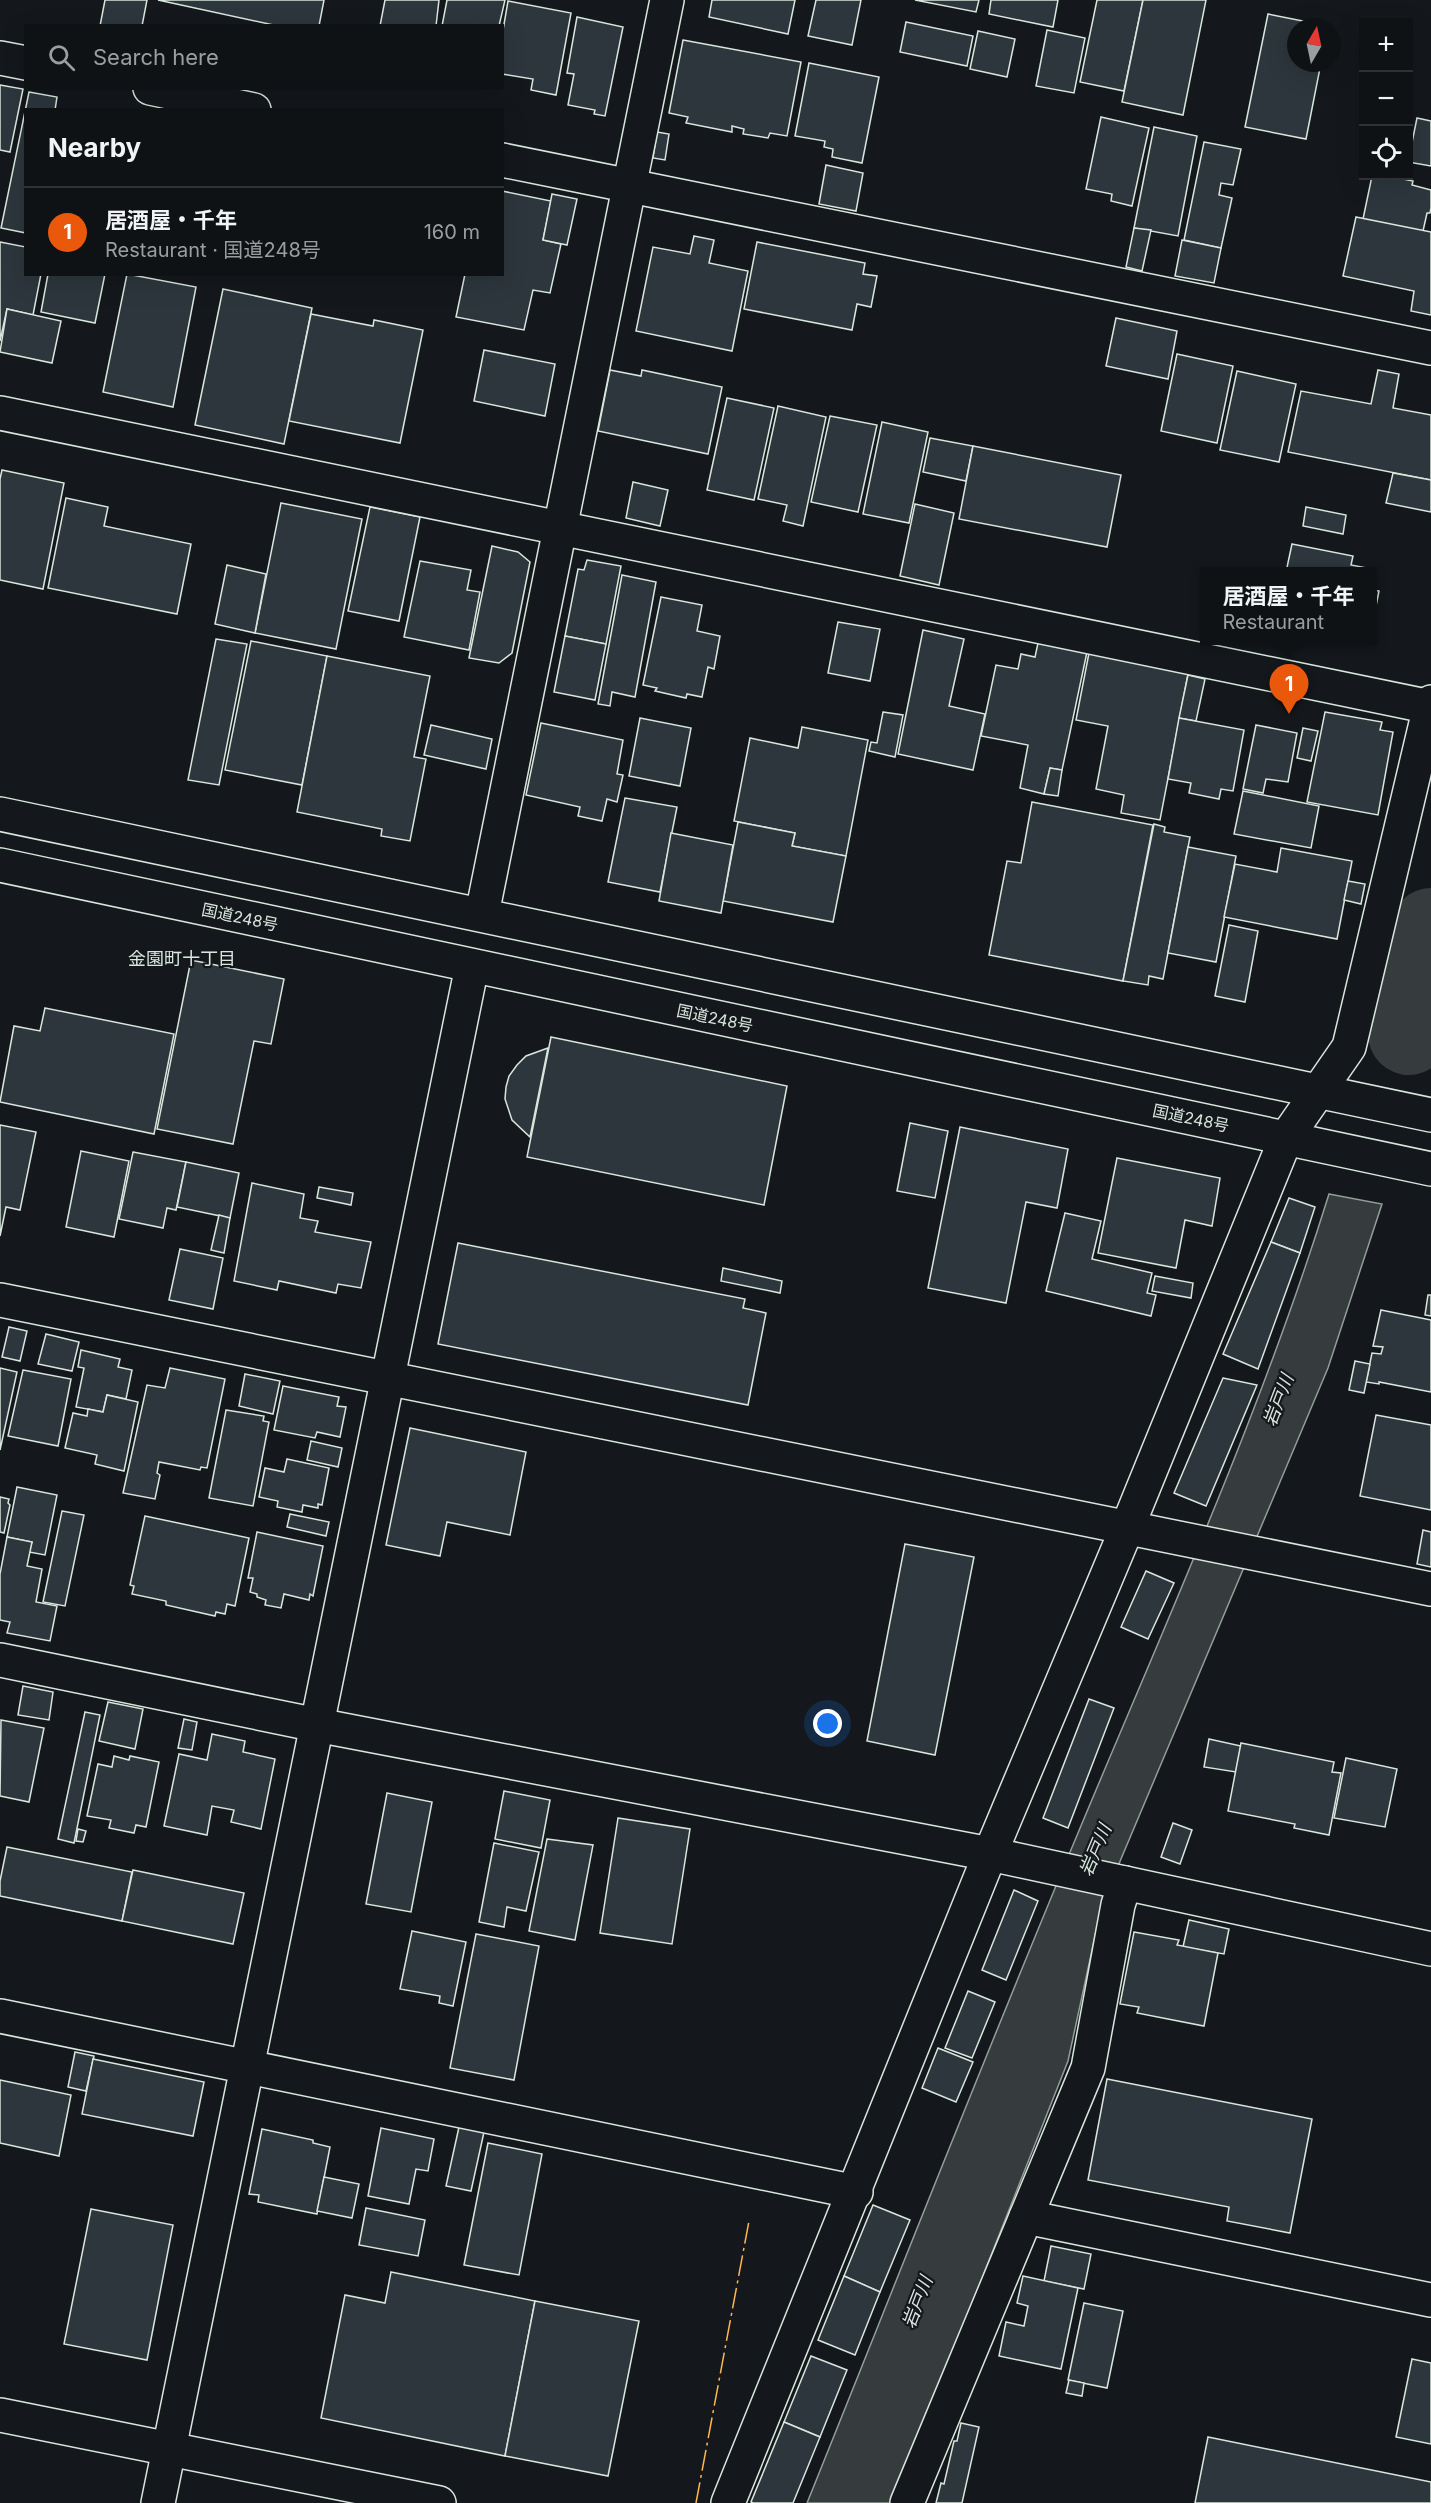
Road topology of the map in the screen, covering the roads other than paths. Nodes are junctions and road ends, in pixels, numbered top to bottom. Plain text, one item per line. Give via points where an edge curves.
1 (667, 0) edge
2 (0, 58) edge
3 (24, 63) edge
4 (159, 90) edge
5 (245, 108) edge
6 (504, 160) edge
7 (629, 185) junction
8 (1431, 348) edge
9 (0, 413) edge
10 (560, 528) junction
11 (1431, 705) edge
12 (0, 814) edge
13 (0, 866) edge
14 (482, 914) junction
15 (472, 966) junction
16 (1318, 1091) junction
17 (1431, 1115) edge
18 (1286, 1138) junction
19 (1431, 1169) edge
20 (0, 1300) edge
21 (387, 1378) junction
22 (1127, 1528) junction
23 (1431, 1589) edge
24 (0, 1660) edge
25 (317, 1725) junction
26 (990, 1854) junction
27 (1120, 1882) junction
28 (1431, 1949) edge
29 (0, 2016) edge
30 (247, 2068) junction
31 (856, 2192) junction
32 (1026, 2217) junction
33 (1431, 2300) edge
34 (0, 2415) edge
35 (170, 2448) junction
36 (158, 2503) edge
37 (439, 2503) edge
38 (728, 2503) edge
39 (907, 2503) edge

1 - 7 main road
2 - 3 main road
4 - 5 main road
6 - 7 main road
7 - 8 main road
7 - 10 main road
9 - 10 main road
10 - 11 main road
10 - 14 main road
11 - 16 main road via 1348,1047
12 - 14 main road
13 - 15 main road, 国道248号
14 - 16 main road
15 - 18 main road, 国道248号
15 - 21 main road
16 - 17 main road
16 - 18 main road
18 - 19 main road, 国道248号
18 - 22 main road
20 - 21 main road
21 - 22 main road
21 - 25 main road
22 - 23 main road
22 - 26 main road
24 - 25 main road
25 - 26 main road
25 - 30 main road
26 - 27 main road
26 - 31 main road
27 - 28 main road
27 - 32 main road via 1088,2068
29 - 30 main road
30 - 31 main road
30 - 35 main road
31 - 38 main road
32 - 33 main road
32 - 39 main road
34 - 35 main road
35 - 36 main road
35 - 37 main road

